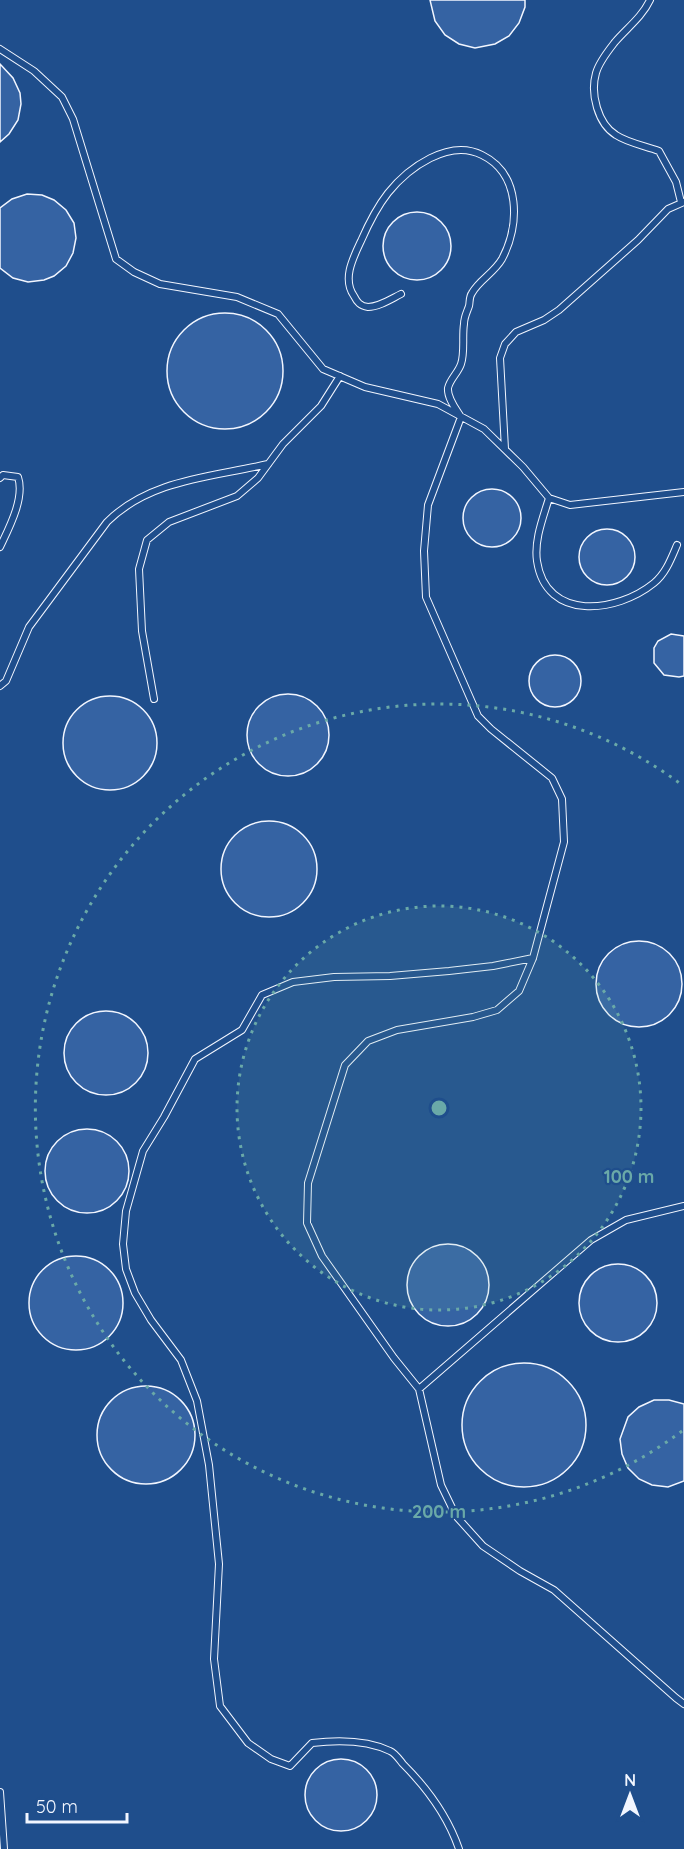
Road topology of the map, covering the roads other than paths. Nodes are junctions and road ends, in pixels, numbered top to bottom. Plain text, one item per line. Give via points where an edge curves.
1 (650, 0) edge
2 (0, 49) edge
3 (682, 202) edge
4 (401, 294) dead end
5 (340, 376) junction
6 (461, 417) junction
7 (505, 449) junction
8 (269, 464) junction
9 (0, 478) edge
10 (684, 492) edge
11 (549, 498) junction
12 (677, 544) dead end
13 (0, 547) edge
14 (0, 686) edge
15 (154, 699) dead end
16 (533, 958) junction
17 (684, 1206) edge
18 (419, 1389) junction
19 (684, 1704) edge
20 (0, 1792) edge
21 (4, 1849) edge
22 (459, 1849) edge

1 - 3 lane via 603,59 596,74 597,106 601,120 618,137 659,151
2 - 5 lane via 34,71 62,97 73,119 116,259 160,284 237,297 278,314 323,369
3 - 7 lane via 668,209 558,310 516,332 505,344 500,357
4 - 6 lane via 368,307 358,304 348,280 353,257 387,194 409,172 443,153 471,151 490,159 510,183 513,227 502,258 471,294 464,320 462,362 448,389
5 - 6 lane via 365,387 438,404
5 - 8 lane via 321,405
6 - 7 lane via 484,429
6 - 16 lane via 428,505 426,597 478,716 552,778 562,799 564,842
7 - 11 lane
8 - 14 lane via 187,479 123,506 29,627 6,681
8 - 15 lane via 237,496 169,522 147,540 139,569 142,631
9 - 13 lane via 18,477 21,487
10 - 11 lane via 570,505
11 - 12 lane via 539,531 537,562 553,596 577,607 621,601 638,594 668,567
16 - 18 lane via 519,991 497,1010 398,1030 368,1041 345,1065 308,1183 307,1223 322,1256
16 - 22 lane via 449,971 293,982 262,995 242,1030 195,1059 144,1151 126,1211 123,1244 126,1269 135,1293 182,1360 198,1401 219,1564 214,1659 220,1707 248,1743 290,1766 312,1743 368,1743 392,1752 439,1808
17 - 18 lane via 626,1220 591,1240
18 - 19 lane via 441,1485 456,1516 483,1546 554,1590
20 - 21 lane

